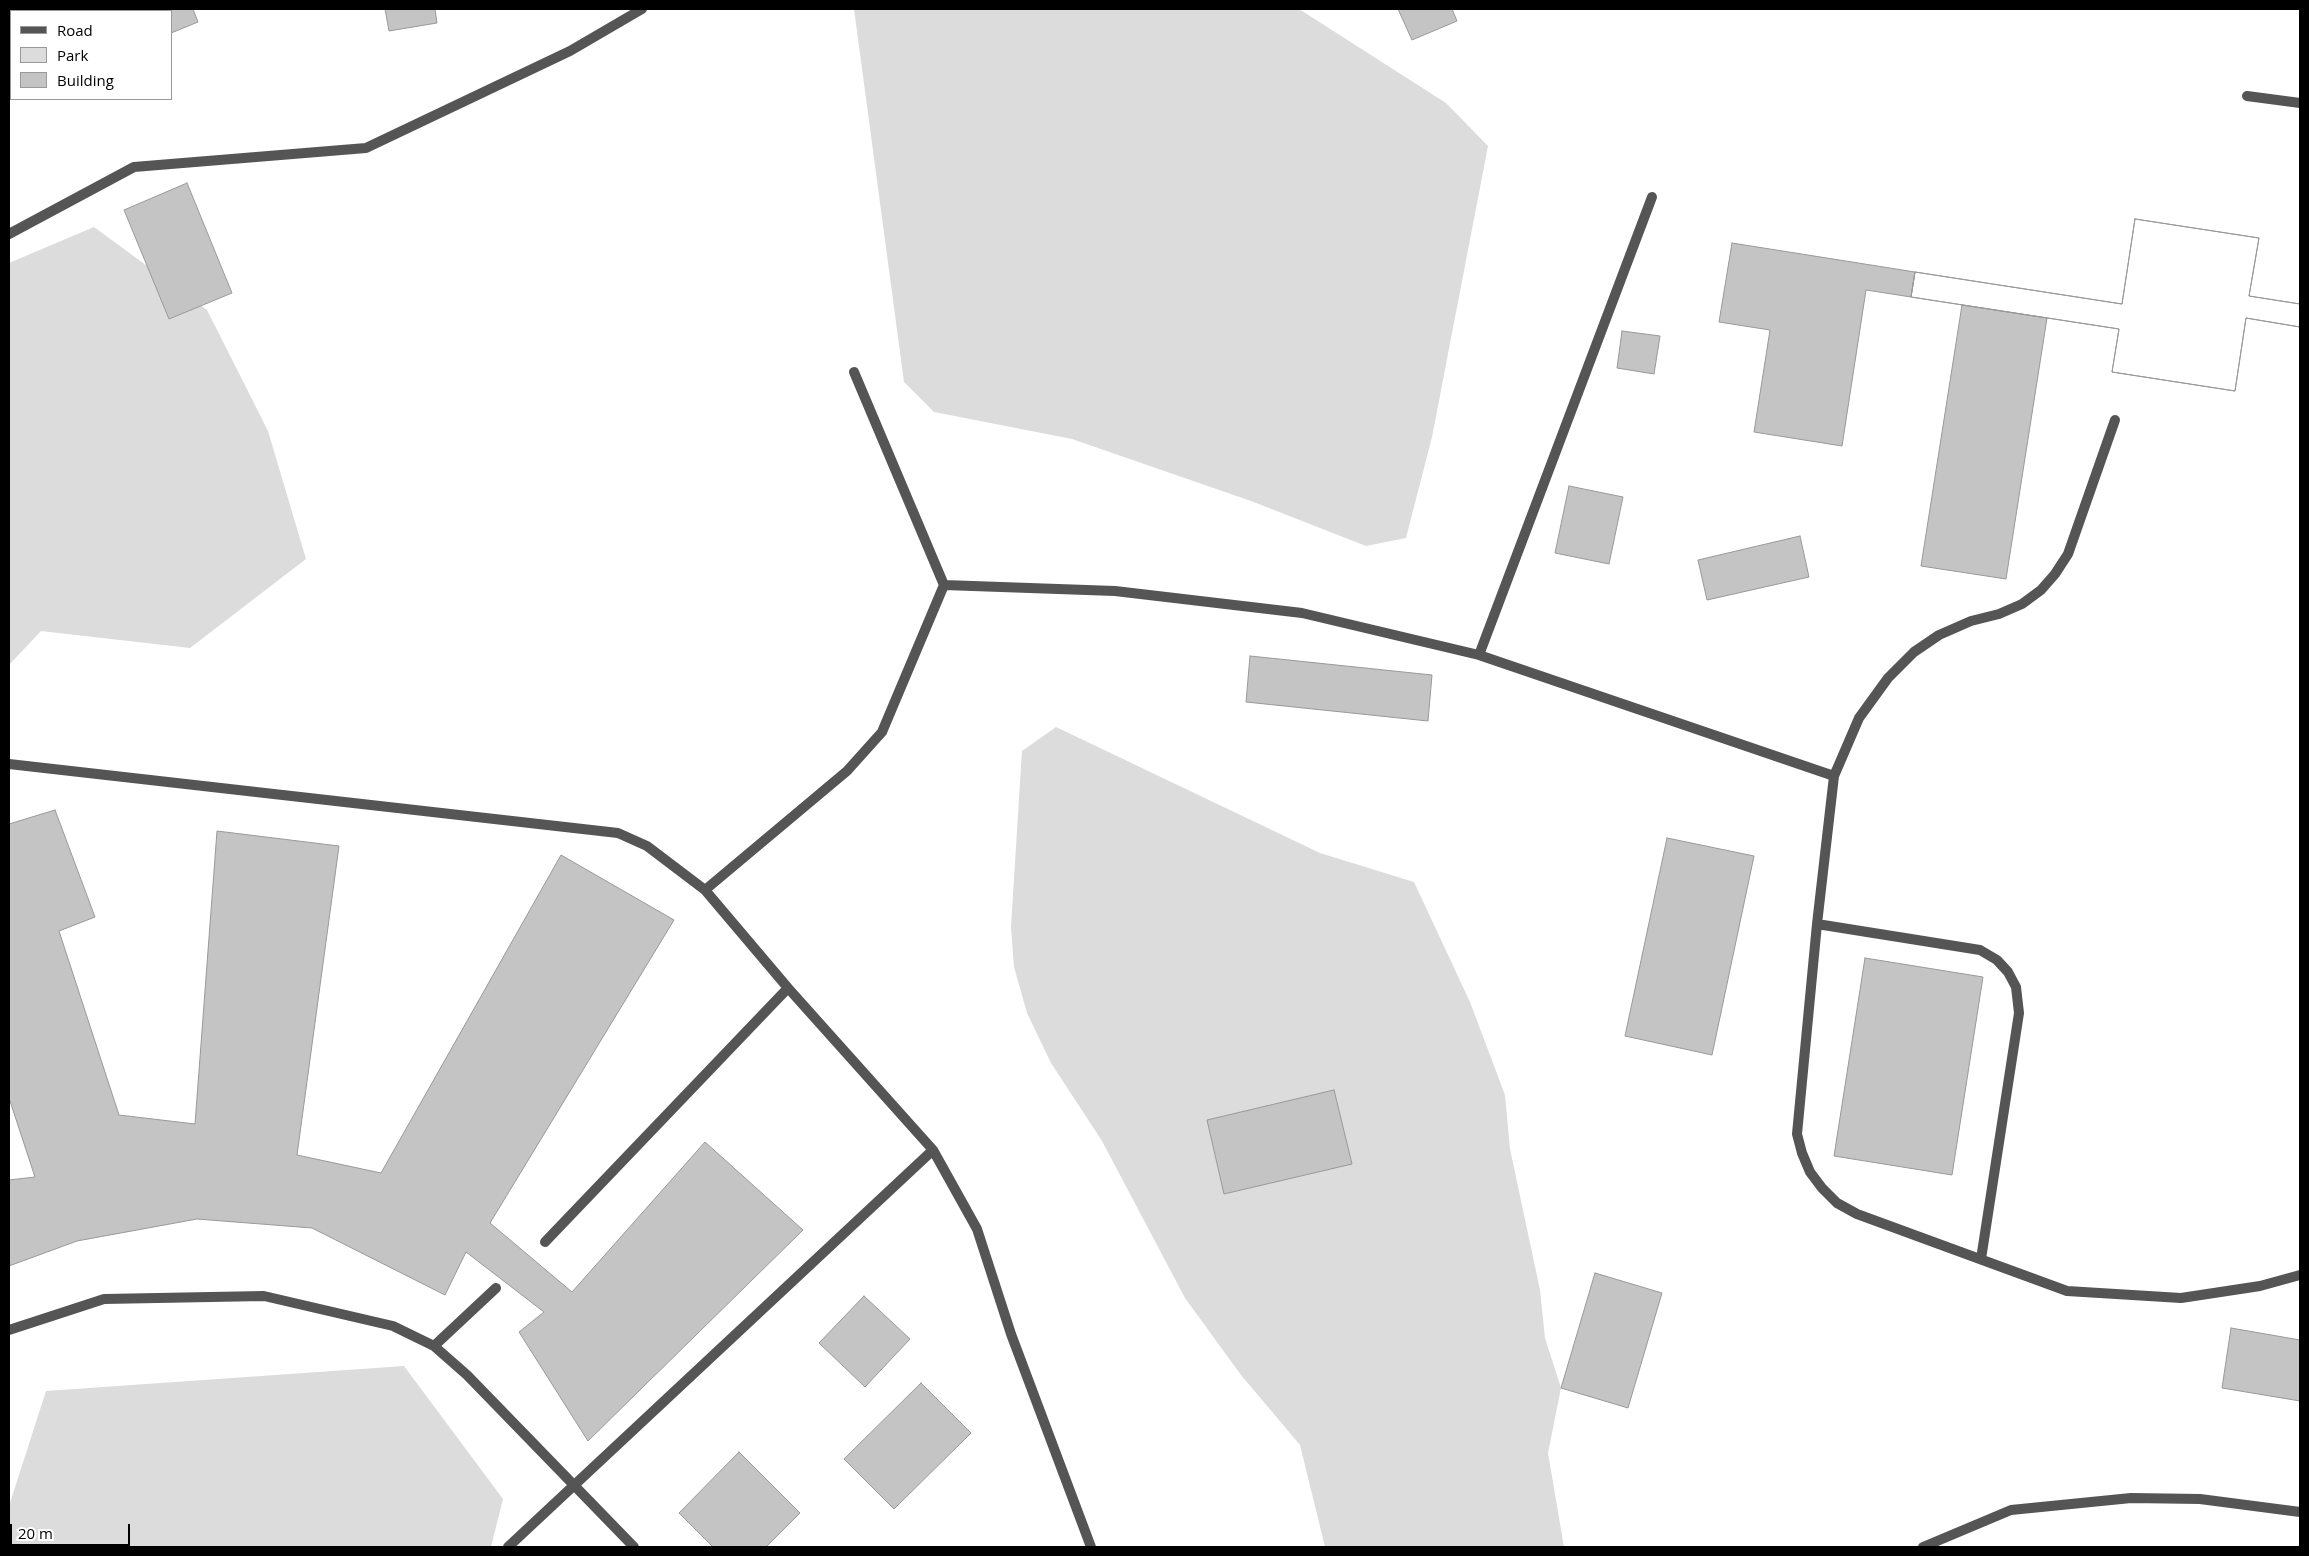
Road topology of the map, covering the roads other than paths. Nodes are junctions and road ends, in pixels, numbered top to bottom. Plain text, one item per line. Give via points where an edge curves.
1 (642, 9) edge
2 (2247, 96) dead end
3 (2300, 103) edge
4 (1652, 198) dead end
5 (9, 234) edge
6 (854, 372) dead end
7 (2115, 420) dead end
8 (944, 585) junction
9 (1479, 655) junction
10 (9, 764) edge
11 (1834, 776) junction
12 (705, 890) junction
13 (1817, 924) junction
14 (788, 988) junction
15 (933, 1150) junction
16 (545, 1242) dead end
17 (1981, 1259) junction
18 (2300, 1275) edge
19 (496, 1288) dead end
20 (9, 1330) edge
21 (434, 1346) junction
22 (573, 1484) junction
23 (2300, 1512) edge
24 (508, 1547) edge
25 (634, 1547) edge
26 (1091, 1547) edge
27 (1922, 1547) edge

1 - 5 street via 570,51 366,148 134,167
2 - 3 street
4 - 9 street
6 - 8 street
7 - 11 street via 2068,554 2055,574 2022,604 1947,631 1914,652 1888,678 1859,718
8 - 9 street via 1115,591 1302,613
8 - 12 street via 882,732 847,771
9 - 11 street
10 - 12 street via 618,833 646,846
11 - 13 street
12 - 14 street
13 - 17 street via 1798,1134 1810,1172 1837,1203 1857,1214
13 - 17 street via 1980,950 1997,960 2016,987 2019,1013
14 - 15 street
14 - 16 street
15 - 22 street
15 - 26 street via 977,1229 1011,1334
17 - 18 street via 2068,1291 2181,1298 2260,1286
19 - 21 street
20 - 21 street via 104,1299 264,1296 393,1326
21 - 22 street via 467,1375
22 - 24 street
22 - 25 street
23 - 27 street via 2200,1499 2131,1498 2011,1510

